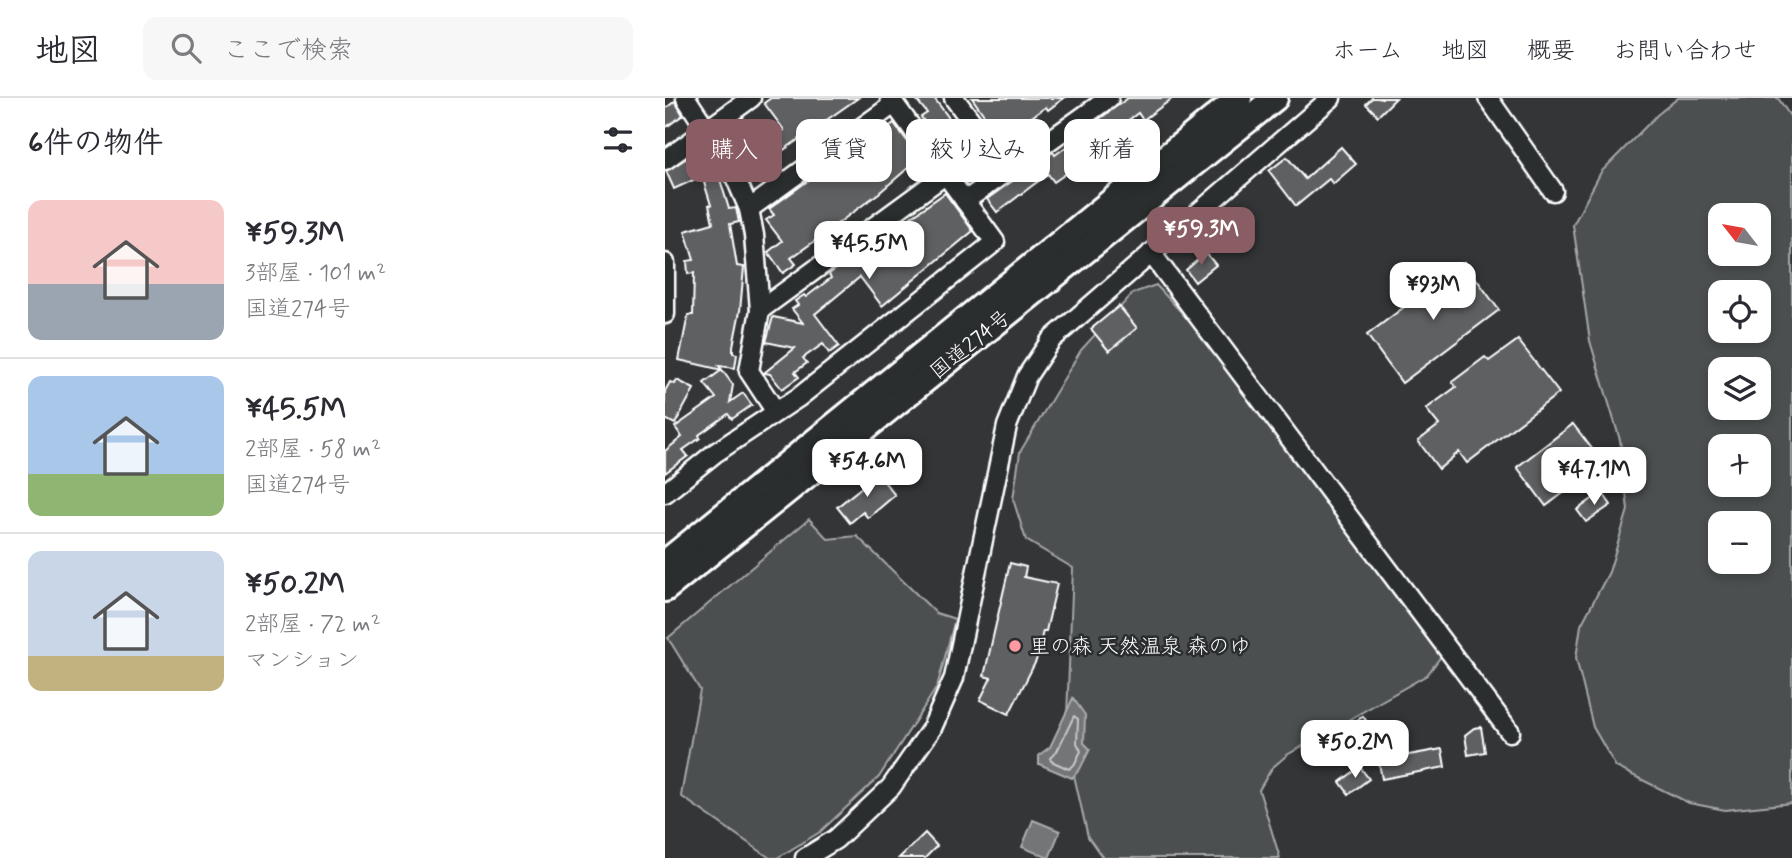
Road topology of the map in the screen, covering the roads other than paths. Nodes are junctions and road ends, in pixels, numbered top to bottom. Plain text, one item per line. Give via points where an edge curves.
1 (686, 98) edge
2 (751, 98) edge
3 (954, 98) edge
4 (1109, 98) edge
5 (1239, 98) edge
6 (1275, 98) edge
7 (1331, 98) edge
8 (1488, 98) edge
9 (892, 101) edge
10 (701, 119) edge
11 (722, 119) edge
12 (970, 119) edge
13 (906, 120) edge
14 (1050, 139) edge
15 (686, 145) edge
16 (665, 160) edge
17 (737, 182) edge
18 (935, 182) edge
19 (952, 182) edge
20 (990, 182) edge
21 (1553, 191) dead end
22 (965, 201) junction
23 (749, 209) junction
24 (1151, 253) junction
25 (665, 263) edge
26 (760, 310) junction
27 (665, 314) edge
28 (776, 412) junction
29 (665, 493) edge
30 (665, 563) edge
31 (665, 589) edge
32 (1510, 732) dead end
33 (805, 858) edge

1 - 10 street
2 - 11 street
3 - 12 street
4 - 14 street
5 - 30 highway, 国道274号
6 - 31 highway, 国道274号
7 - 24 street
8 - 21 street
9 - 13 street
9 - 23 street
15 - 16 street
17 - 23 street
18 - 26 street
19 - 22 street
20 - 22 street
22 - 28 street via 995,242
23 - 26 street
24 - 32 street
24 - 33 street via 1051,340 1027,376 1007,426 954,678 932,728 891,788 836,839
25 - 27 street
26 - 28 street via 749,371
28 - 29 street

